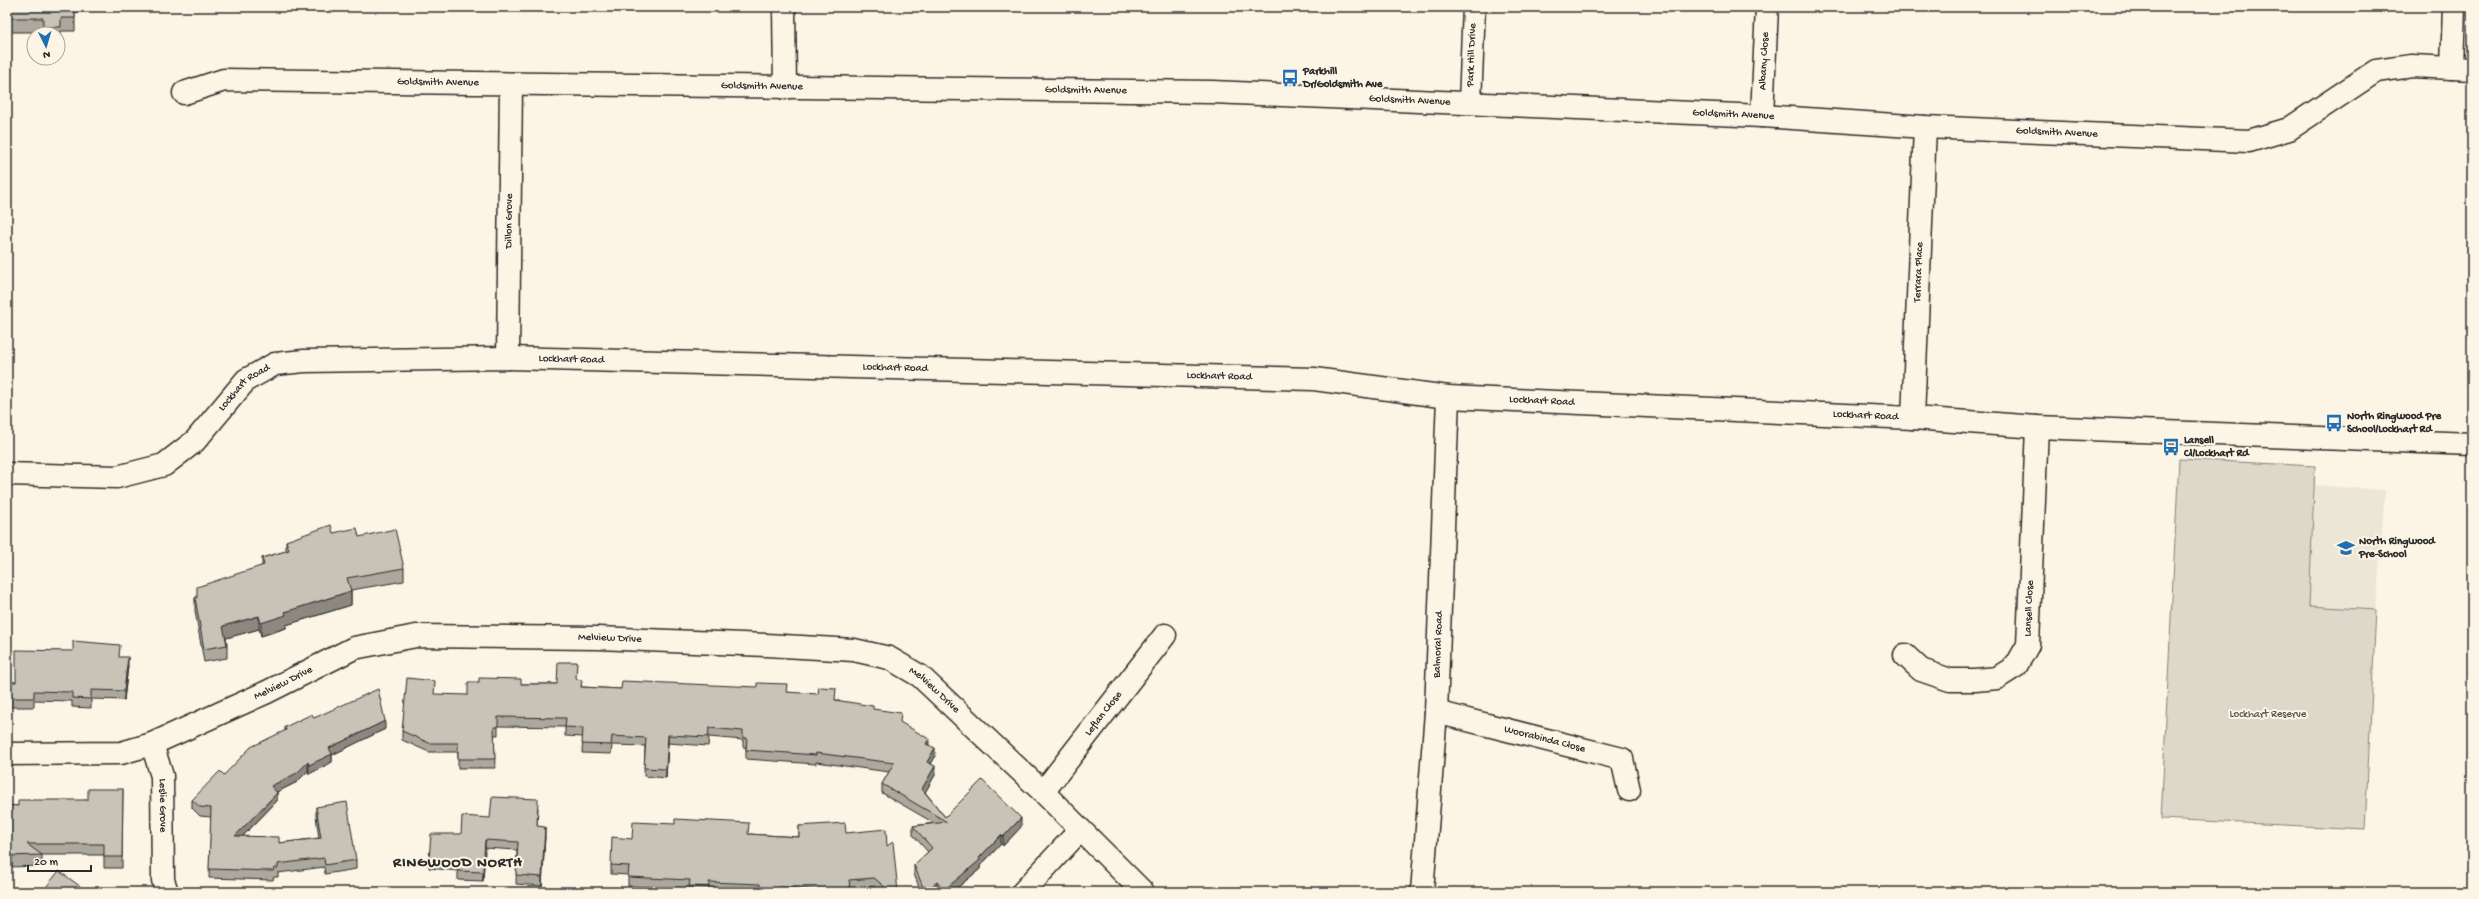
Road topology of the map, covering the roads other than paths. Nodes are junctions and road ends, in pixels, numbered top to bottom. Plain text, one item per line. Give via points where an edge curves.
1 (784, 7) edge
2 (1474, 7) edge
3 (1767, 7) edge
4 (2454, 7) edge
5 (2462, 69) edge
6 (511, 84) junction
7 (785, 88) junction
8 (184, 93) dead end
9 (1470, 102) junction
10 (1762, 116) junction
11 (1925, 127) junction
12 (508, 358) junction
13 (1448, 397) junction
14 (1913, 418) junction
15 (2037, 427) junction
16 (2472, 444) edge
17 (7, 474) edge
18 (1165, 635) dead end
19 (1905, 655) dead end
20 (1436, 712) junction
21 (152, 744) junction
22 (7, 754) edge
23 (1629, 790) dead end
24 (1043, 792) junction
25 (1080, 830) junction
26 (167, 892) edge
27 (1023, 892) edge
28 (1143, 892) edge
29 (1422, 892) edge

1 - 7 street
2 - 9 street, Park Hill Drive
3 - 10 street, Albany Close
4 - 5 street
5 - 11 street, Goldsmith Avenue via 2412,66 2376,71 2289,129 2249,141
6 - 7 street, Goldsmith Avenue
6 - 8 street, Goldsmith Avenue via 224,80
6 - 12 street, Dillon Grove
7 - 9 street, Goldsmith Avenue via 1212,92
9 - 10 street, Goldsmith Avenue
10 - 11 street, Goldsmith Avenue
11 - 14 street, Terrara Place
12 - 13 street, Lockhart Road via 1314,379
12 - 17 street, Lockhart Road via 304,361 275,364 246,380 195,441 164,464 117,477
13 - 14 street, Lockhart Road
13 - 20 street, Balmoral Road
14 - 15 street, Lockhart Road
15 - 16 street, Lockhart Road
15 - 19 street, Lansell Close via 2028,645 2016,666 1997,678 1950,680 1921,670
18 - 24 street, Leflan Close
20 - 23 street, Woorabinda Close via 1622,759
20 - 29 street, Balmoral Road
21 - 22 street, Melview Drive via 121,753
21 - 24 street, Melview Drive via 354,648 416,636 598,638 766,645 854,650 889,658 920,676
21 - 26 street, Leslie Grove via 162,776 162,880
24 - 25 street, Melview Drive
25 - 27 street
25 - 28 street, Melview Drive

